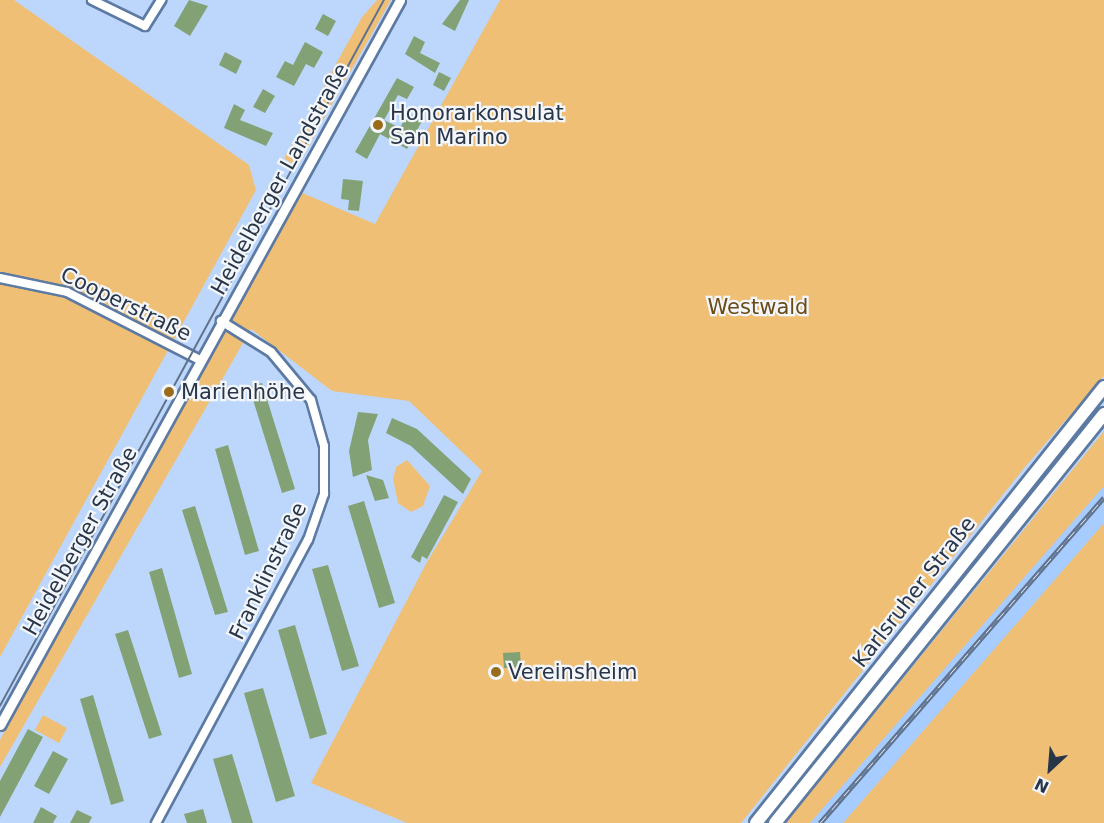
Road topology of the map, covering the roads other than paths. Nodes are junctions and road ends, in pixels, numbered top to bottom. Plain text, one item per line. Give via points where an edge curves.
1 (92, 0) edge
2 (161, 0) edge
3 (400, 0) edge
4 (0, 279) edge
5 (221, 321) junction
6 (200, 360) junction
7 (192, 375) joint
8 (1104, 387) edge
9 (1104, 414) edge
10 (0, 725) edge
11 (156, 823) edge
12 (756, 823) edge
13 (774, 823) edge

1 - 2 street via 145,26
3 - 5 street, Heidelberger Landstraße
4 - 6 street, Cooperstraße via 43,283 67,292
5 - 6 street, Heidelberger Landstraße
5 - 11 street, Franklinstraße via 271,352 311,400 324,446 324,494 308,540
6 - 7 street, Heidelberger Landstraße
7 - 10 street, Heidelberger Straße
8 - 12 main road, Karlsruher Straße
9 - 13 main road, Karlsruher Straße

